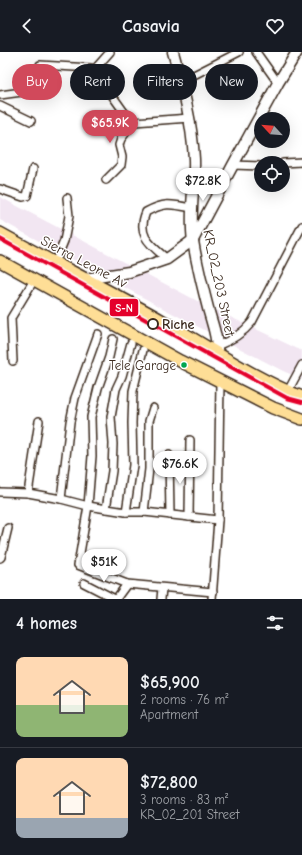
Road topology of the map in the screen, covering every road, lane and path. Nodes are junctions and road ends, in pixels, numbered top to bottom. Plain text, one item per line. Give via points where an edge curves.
1 (110, 52) edge
2 (173, 52) edge
3 (239, 52) edge
4 (256, 52) edge
5 (297, 52) edge
6 (99, 64) edge
7 (177, 64) edge
8 (70, 67) edge
9 (197, 73) edge
10 (278, 83) junction
11 (0, 95) edge
12 (115, 100) edge
13 (186, 100) edge
14 (0, 106) edge
15 (190, 118) junction
16 (31, 122) dead end
17 (134, 122) junction
18 (302, 162) edge
19 (290, 163) edge
20 (233, 165) junction
21 (254, 166) edge
22 (33, 169) dead end
23 (106, 180) dead end
24 (0, 188) edge
25 (67, 198) dead end
26 (192, 208) junction
27 (302, 226) edge
28 (0, 233) edge
29 (193, 240) junction
30 (167, 259) junction
31 (0, 261) edge
32 (55, 263) junction
33 (85, 279) junction
34 (34, 280) junction
35 (98, 334) dead end
36 (113, 339) dead end
37 (131, 343) dead end
38 (143, 350) dead end
39 (217, 350) junction
40 (12, 361) dead end
41 (302, 365) edge
42 (220, 382) junction
43 (288, 391) junction
44 (302, 397) edge
45 (153, 408) dead end
46 (302, 420) edge
47 (39, 421) dead end
48 (190, 440) dead end
49 (169, 455) dead end
50 (0, 492) edge
51 (28, 493) junction
52 (61, 499) junction
53 (88, 506) junction
54 (106, 509) junction
55 (126, 512) junction
56 (144, 512) junction
57 (170, 516) junction
58 (189, 517) junction
59 (218, 520) junction
60 (8, 528) dead end
61 (0, 558) edge
62 (84, 583) dead end
63 (127, 584) junction
64 (162, 588) junction
65 (213, 595) edge
66 (116, 599) edge
67 (161, 599) edge

1 - 6 street
2 - 7 street, KR_02_203 Street
3 - 9 street
4 - 10 street
5 - 10 street
8 - 11 street via 40,65 35,83 29,91
10 - 20 street
12 - 17 street
13 - 15 street, KR_02_203 Street
14 - 16 street
15 - 17 street
15 - 26 street, KR_02_203 Street via 194,160
17 - 23 street via 119,145 121,165
18 - 19 street
20 - 21 street
20 - 29 street
22 - 24 street via 27,196 23,197
25 - 32 street via 69,216 64,242
26 - 29 street, KR_02_203 Street
26 - 30 street via 162,204 146,212 142,221 143,234 149,244
27 - 39 street via 252,322
28 - 32 main road, Sierra Leone Av
29 - 30 street
29 - 39 street, KR_02_203 Street
30 - 33 street via 129,272
31 - 34 main road
32 - 33 main road, Sierra Leone Av
33 - 39 main road, Sierra Leone Av
34 - 40 street via 11,318
34 - 42 main road
35 - 52 street via 75,398
36 - 53 street via 91,417 92,456
37 - 54 street via 116,389 111,417 112,471
38 - 55 street via 133,391 132,465
39 - 43 main road, Sierra Leone Av via 251,373
41 - 43 street
42 - 46 main road
42 - 59 street
43 - 44 main road, Sierra Leone Av
45 - 56 street via 149,421 150,469
47 - 51 street
48 - 58 street
49 - 57 street
50 - 51 street
51 - 52 street
52 - 53 street
53 - 54 street
53 - 63 street via 78,565
54 - 55 street
55 - 56 street
56 - 57 street
57 - 58 street
58 - 59 street
59 - 65 street
60 - 61 street via 4,551
62 - 66 street
63 - 64 street
63 - 66 street
64 - 65 street
64 - 67 street

